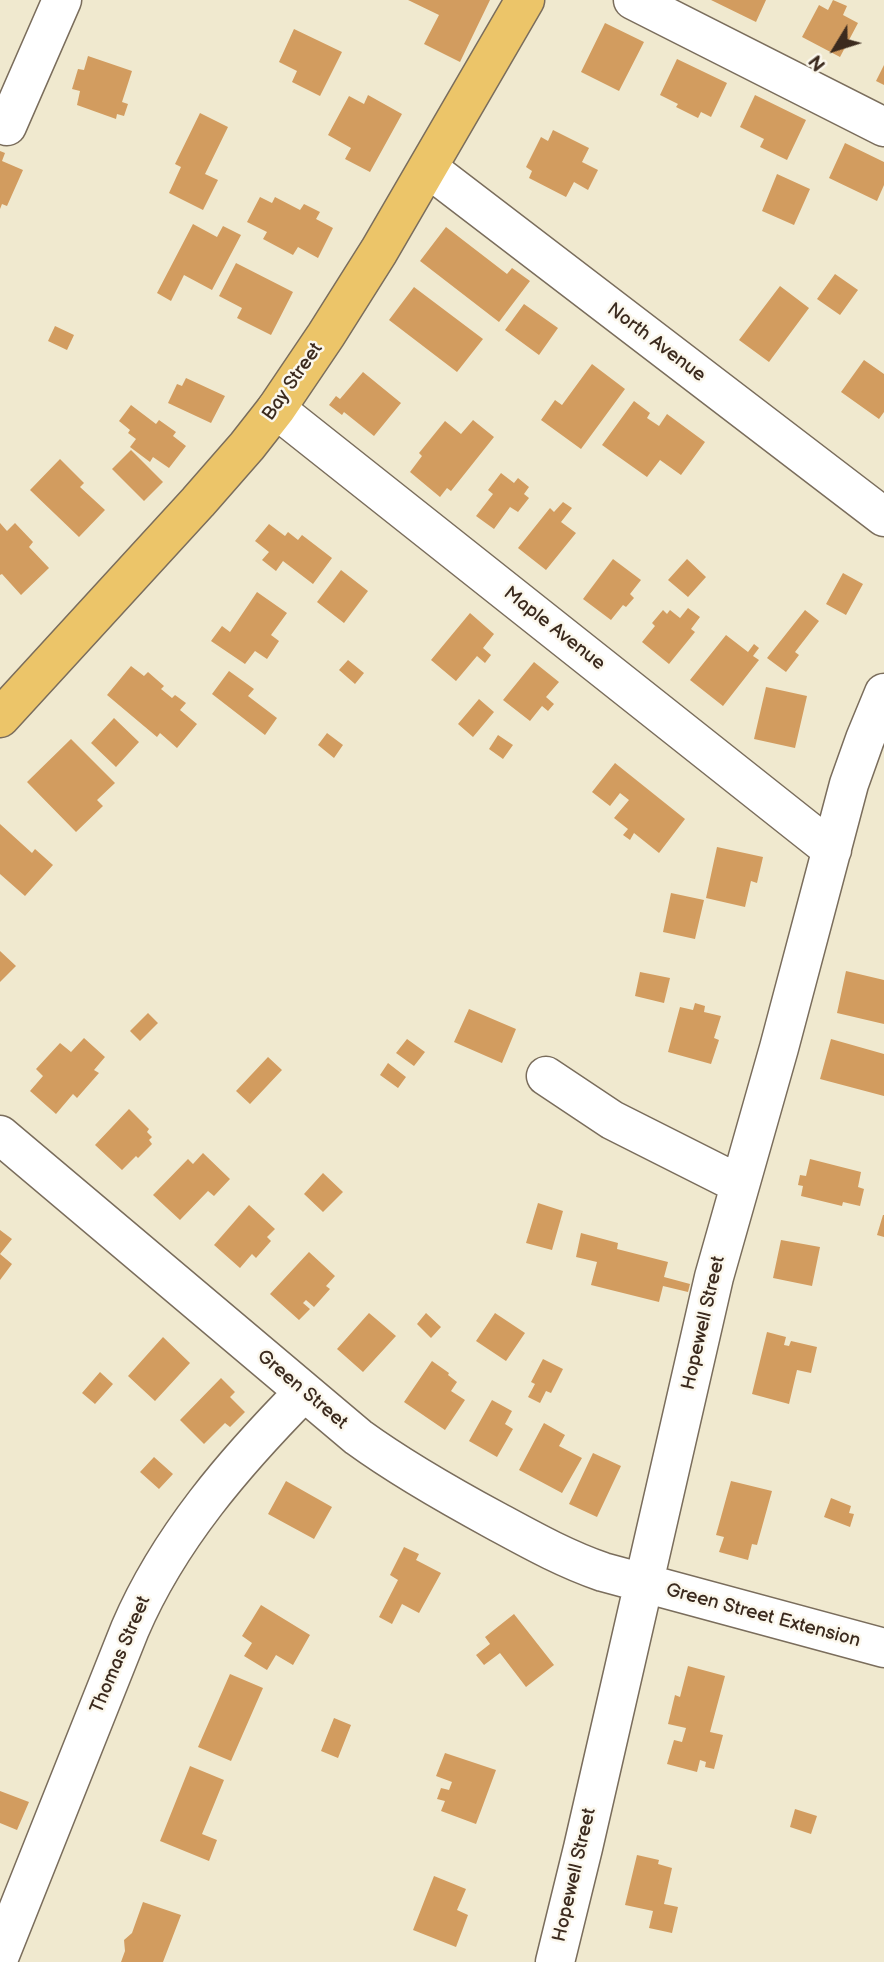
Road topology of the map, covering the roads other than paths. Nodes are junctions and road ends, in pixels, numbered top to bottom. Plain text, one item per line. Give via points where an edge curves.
1 (62, 0) edge
2 (525, 0) edge
3 (633, 0) edge
4 (7, 126) dead end
5 (884, 127) edge
6 (428, 168) junction
7 (276, 409) junction
8 (884, 517) edge
9 (884, 693) edge
10 (0, 718) edge
11 (832, 850) junction
12 (546, 1076) dead end
13 (0, 1135) edge
14 (739, 1184) junction
15 (304, 1392) junction
16 (642, 1583) junction
17 (884, 1648) edge
18 (0, 1955) edge
19 (555, 1962) edge

1 - 4 street
2 - 6 main road, Bay Street
3 - 5 street
6 - 7 main road, Bay Street
6 - 8 street, North Avenue
7 - 10 main road, Bay Street via 198,502
7 - 11 street, Maple Avenue
9 - 11 street, Hopewell Street via 857,760
11 - 14 street, Hopewell Street
12 - 14 street via 612,1120
13 - 15 street, Green Street
14 - 16 street, Hopewell Street
15 - 16 street, Green Street via 358,1437 433,1487 559,1555
15 - 18 street, Thomas Street via 225,1479 150,1584
16 - 17 street, Green Street Extension
16 - 19 street, Hopewell Street

